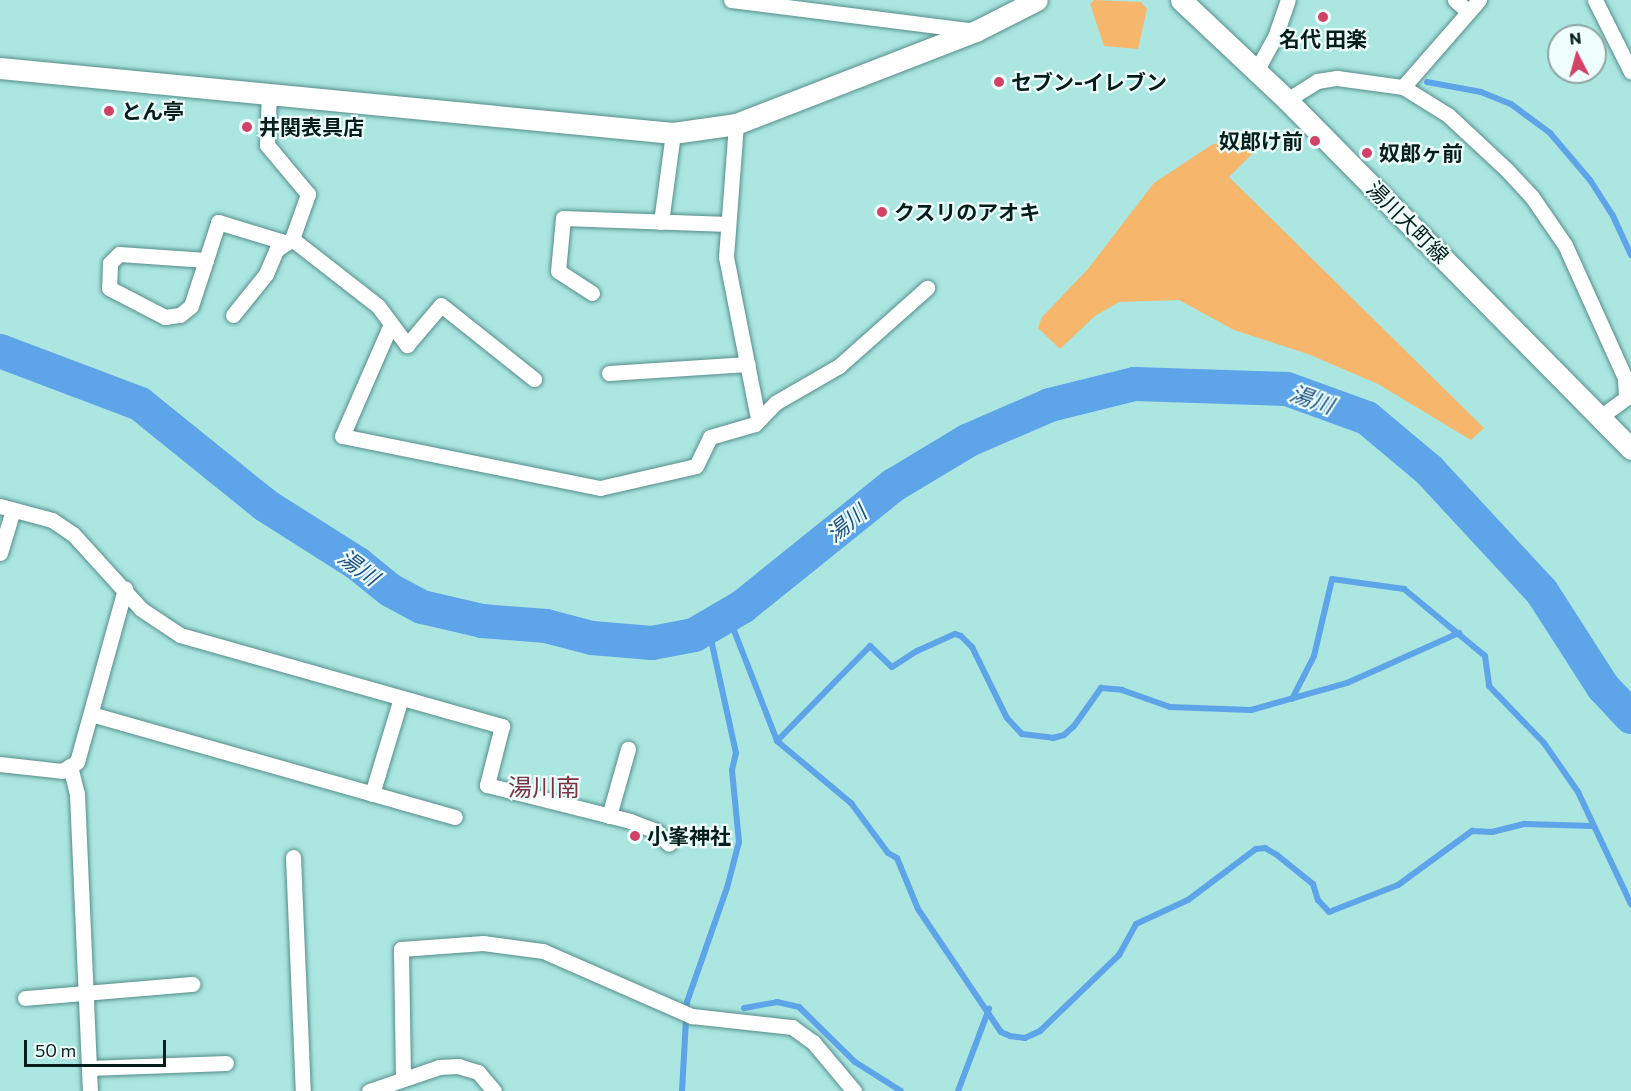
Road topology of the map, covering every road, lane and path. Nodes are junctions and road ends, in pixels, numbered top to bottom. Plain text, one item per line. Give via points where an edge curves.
1 (731, 0) edge
2 (1037, 0) edge
3 (1181, 0) edge
4 (1288, 0) edge
5 (1455, 0) edge
6 (1595, 0) edge
7 (1474, 6) edge
8 (976, 31) junction
9 (0, 68) edge
10 (1256, 71) junction
11 (1631, 72) edge
12 (1403, 87) junction
13 (269, 94) junction
14 (1287, 100) junction
15 (736, 124) junction
16 (673, 133) junction
17 (662, 222) junction
18 (728, 224) junction
19 (289, 241) junction
20 (206, 260) junction
21 (927, 288) dead end
22 (591, 293) dead end
23 (233, 315) dead end
24 (391, 324) junction
25 (748, 364) junction
26 (609, 373) dead end
27 (534, 379) dead end
28 (1628, 398) edge
29 (1601, 416) junction
30 (758, 418) junction
31 (1631, 449) edge
32 (7, 508) edge
33 (0, 553) edge
34 (125, 589) junction
35 (401, 698) junction
36 (91, 714) junction
37 (628, 749) dead end
38 (0, 764) edge
39 (70, 766) junction
40 (372, 794) junction
41 (609, 816) junction
42 (455, 817) dead end
43 (669, 844) dead end
44 (293, 857) dead end
45 (192, 984) dead end
46 (86, 993) junction
47 (25, 998) dead end
48 (226, 1063) dead end
49 (89, 1068) junction
50 (403, 1078) junction
51 (90, 1091) edge
52 (303, 1091) edge
53 (369, 1091) edge
54 (494, 1091) edge
55 (854, 1091) edge

1 - 8 street
2 - 8 street
3 - 10 street, 湯川大町線
4 - 10 street via 1275,37
5 - 7 street
6 - 11 street
7 - 12 street
8 - 15 street
9 - 13 street
10 - 14 street, 湯川大町線
12 - 14 street via 1337,78 1317,81
12 - 28 street via 1476,138 1532,197 1565,245 1625,378
13 - 16 street
13 - 19 street via 267,145 308,194
14 - 29 street, 湯川大町線
15 - 16 street
15 - 18 street
16 - 17 street
17 - 18 street
17 - 22 street via 563,218 558,271
18 - 25 street via 726,257
19 - 20 street via 218,222
19 - 23 street via 276,250 266,274
19 - 24 street via 378,306
20 - 20 street via 191,306 180,315 165,317 109,288 110,263 119,254
21 - 30 street via 839,366 775,403
24 - 27 street via 407,345 441,305
24 - 30 street via 342,436 600,488 696,466 710,437 755,424
25 - 26 street
25 - 30 street
28 - 29 street
29 - 31 street, 湯川大町線
32 - 33 street
32 - 34 street via 52,520 73,534
34 - 35 street via 141,609 180,635
34 - 36 street
35 - 40 street
35 - 41 street via 502,726 487,785
36 - 39 street via 77,762
36 - 40 street
37 - 41 street
38 - 39 street via 62,771
39 - 46 street via 77,794
40 - 42 street
41 - 43 street via 656,831
44 - 52 street
45 - 46 street
46 - 47 street
46 - 49 street
48 - 49 street
49 - 51 street
50 - 53 street
50 - 54 street via 439,1066 458,1066 478,1072
50 - 55 street via 401,949 483,943 543,951 692,1016 774,1022 792,1027 813,1042

